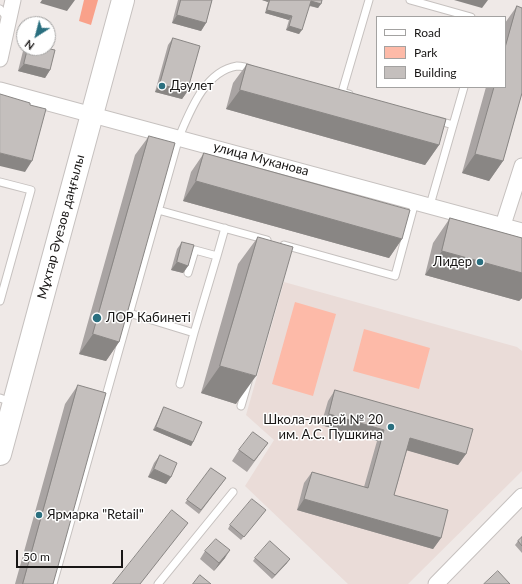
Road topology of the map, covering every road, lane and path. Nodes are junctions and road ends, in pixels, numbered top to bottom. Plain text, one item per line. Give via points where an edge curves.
1 (13, 0) edge
2 (123, 0) edge
3 (369, 0) edge
4 (410, 0) edge
5 (4, 14) edge
6 (467, 16) edge
7 (0, 59) edge
8 (260, 72) edge
9 (464, 88) edge
10 (0, 90) edge
11 (357, 97) edge
12 (91, 114) junction
13 (431, 118) edge
14 (453, 125) junction
15 (179, 137) junction
16 (522, 166) edge
17 (0, 182) edge
18 (423, 204) junction
19 (158, 210) junction
20 (503, 225) junction
21 (225, 228) junction
22 (522, 231) edge
23 (287, 246) junction
24 (285, 253) edge
25 (217, 256) junction
26 (188, 272) edge
27 (0, 301) edge
28 (129, 313) junction
29 (194, 333) junction
30 (250, 376) edge
31 (180, 384) dead end
32 (7, 400) edge
33 (241, 406) dead end
34 (0, 454) edge
35 (233, 492) dead end
36 (522, 496) edge
37 (53, 584) edge
38 (158, 584) edge
39 (436, 584) edge

1 - 5 street
2 - 12 main road, Мұхтар Әуезов даңғылы
3 - 11 lane via 339,92
4 - 6 lane
5 - 7 street
8 - 15 lane via 238,66 215,76 192,106
9 - 14 lane
10 - 12 street, улица Муканова
12 - 15 street, улица Муканова
12 - 32 main road, Мұхтар Әуезов даңғылы
13 - 14 lane
14 - 18 lane
15 - 18 street, улица Муканова
15 - 19 lane
16 - 20 street
17 - 27 lane via 31,190
18 - 20 street, улица Муканова
18 - 23 lane via 395,276
19 - 21 lane
19 - 28 lane
20 - 22 street, улица Муканова
21 - 23 lane
21 - 25 lane
23 - 24 lane
25 - 26 lane via 195,250
25 - 29 lane
28 - 29 lane
28 - 37 lane
29 - 31 lane
30 - 33 lane
32 - 34 main road, Мұхтар Әуезов даңғылы
35 - 38 lane
36 - 39 street

